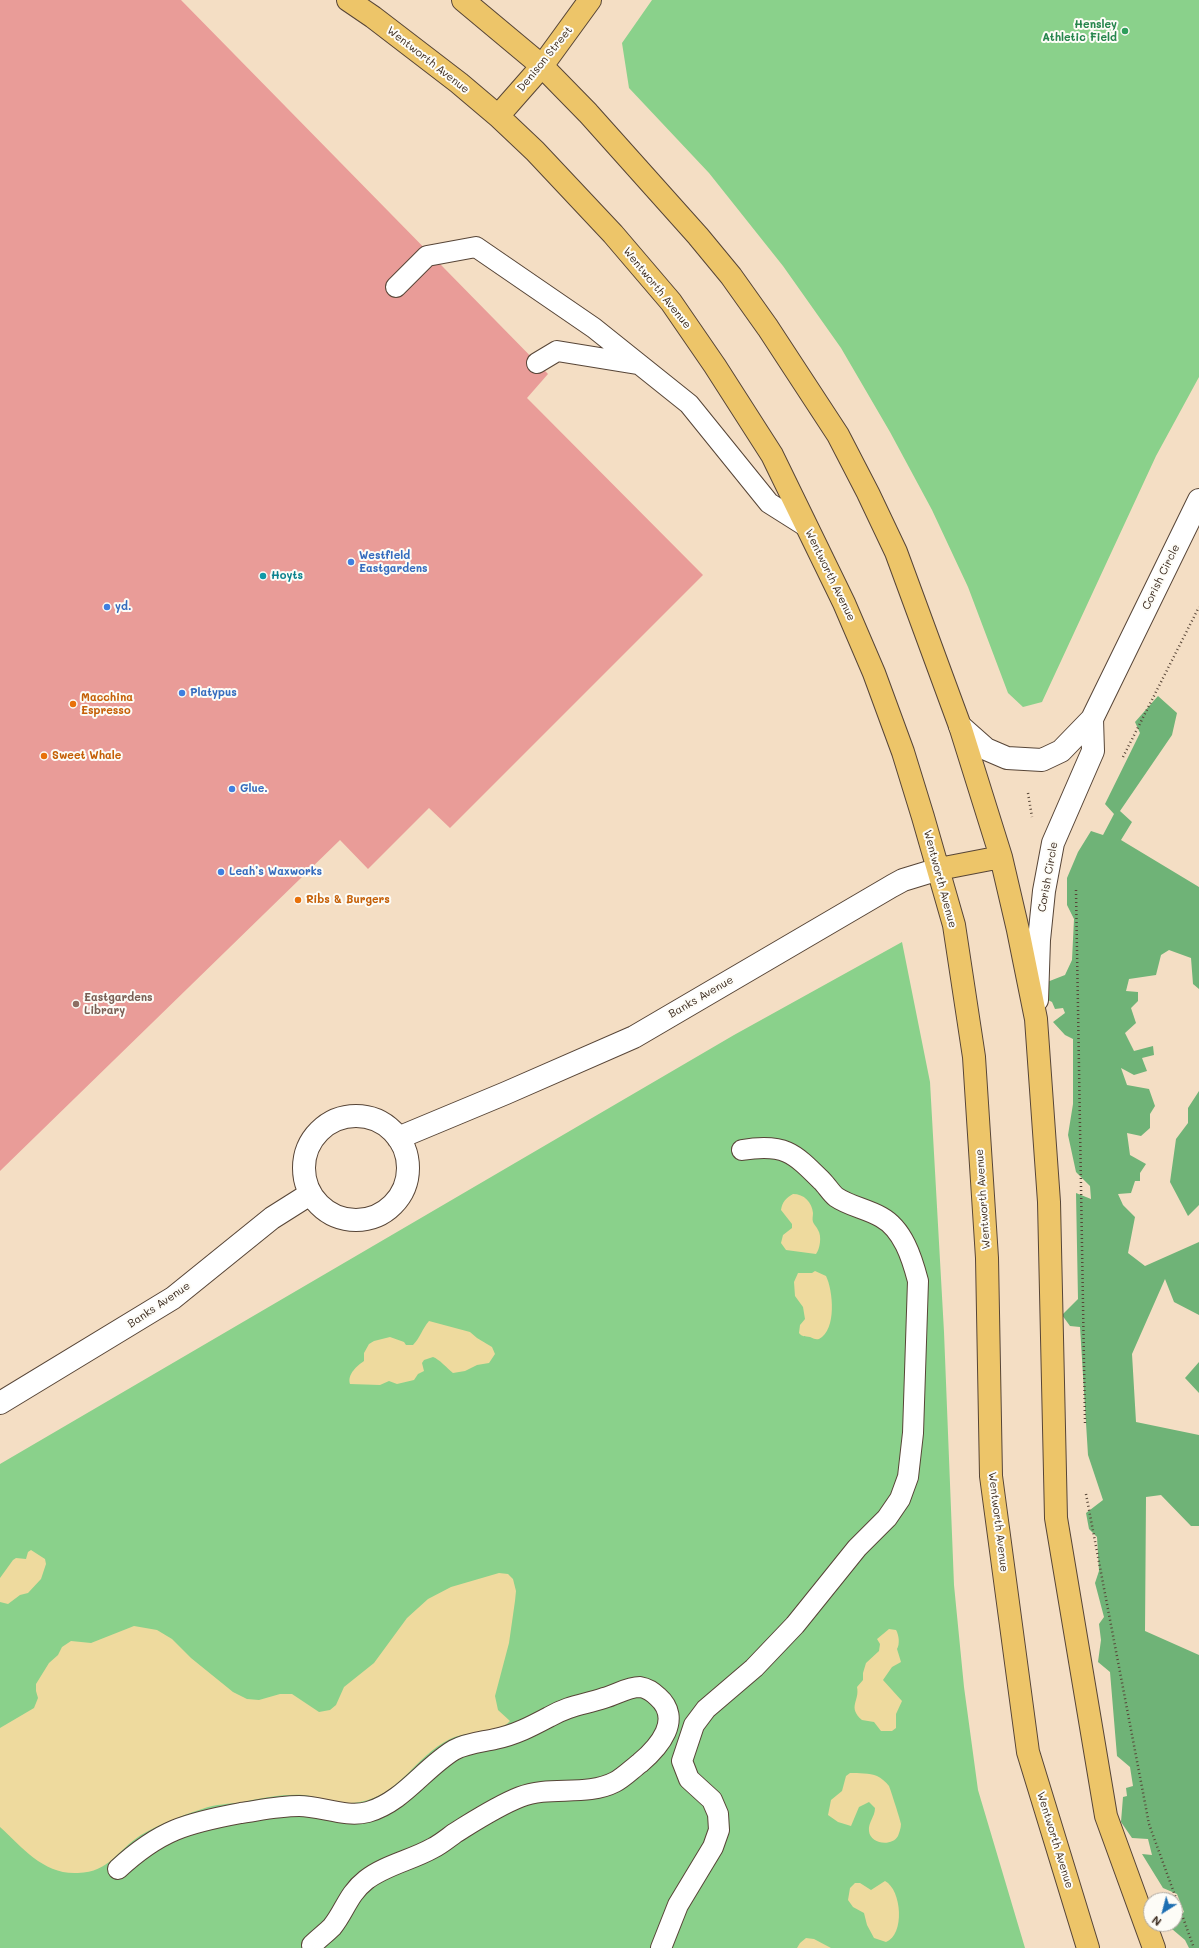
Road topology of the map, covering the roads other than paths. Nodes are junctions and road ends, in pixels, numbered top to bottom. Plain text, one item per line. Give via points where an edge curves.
1 (348, 0) edge
2 (463, 0) edge
3 (590, 0) edge
4 (542, 66) junction
5 (498, 116) junction
6 (396, 287) dead end
7 (537, 363) dead end
8 (639, 364) junction
9 (1199, 500) edge
10 (807, 527) junction
11 (1092, 719) junction
12 (960, 726) junction
13 (1001, 857) junction
14 (939, 869) junction
15 (1036, 1019) junction
16 (398, 1138) junction
17 (742, 1150) dead end
18 (310, 1194) junction
19 (0, 1403) edge
20 (118, 1869) dead end
21 (312, 1945) dead end
22 (661, 1948) edge
23 (1088, 1948) edge
24 (1154, 1948) edge

1 - 5 main road, Wentworth Avenue
2 - 4 main road
3 - 4 main road, Denison Street
4 - 5 main road, Denison Street
4 - 12 main road via 630,159 726,270 768,328 838,435 896,552
5 - 10 main road, Wentworth Avenue via 535,151 613,234 670,302 772,455
6 - 8 lane via 427,256 476,247 594,328
7 - 8 lane via 557,351
8 - 10 lane via 689,404 770,503
9 - 11 street, Corish Circle
10 - 14 main road, Wentworth Avenue via 874,673
11 - 12 street, Corish Circle via 1061,751 1042,760 1007,758 986,749
11 - 15 street, Corish Circle via 1093,751 1053,843 1044,891
12 - 13 main road
13 - 14 main road, Banks Avenue
13 - 15 main road
14 - 16 street, Banks Avenue via 892,886 634,1037 506,1094
14 - 23 main road, Wentworth Avenue via 954,925 974,1057 987,1258 991,1476 1028,1752
15 - 24 main road via 1049,1202 1056,1518 1106,1816
16 - 18 street via 382,1123 361,1116 340,1118 320,1129 308,1147 303,1163 304,1179
16 - 18 street via 405,1151 408,1166 407,1182 391,1208 378,1216 347,1220 333,1215 320,1206
17 - 22 lane via 771,1148 786,1151 798,1158 835,1196 881,1217 894,1226 913,1264 918,1281 913,1433 908,1477 900,1499 887,1518 857,1548 795,1625 754,1668 706,1709 694,1725 682,1761 689,1778 712,1800 718,1814 719,1830 713,1847 678,1905
18 - 19 street, Banks Avenue via 272,1218 173,1298
20 - 21 lane via 162,1835 202,1820 286,1806 366,1812 382,1806 408,1789 454,1750 519,1732 574,1705 603,1699 629,1688 643,1687 663,1701 668,1712 669,1725 663,1740 616,1782 590,1789 522,1796 489,1812 436,1847 376,1873 365,1881 344,1905 331,1928

